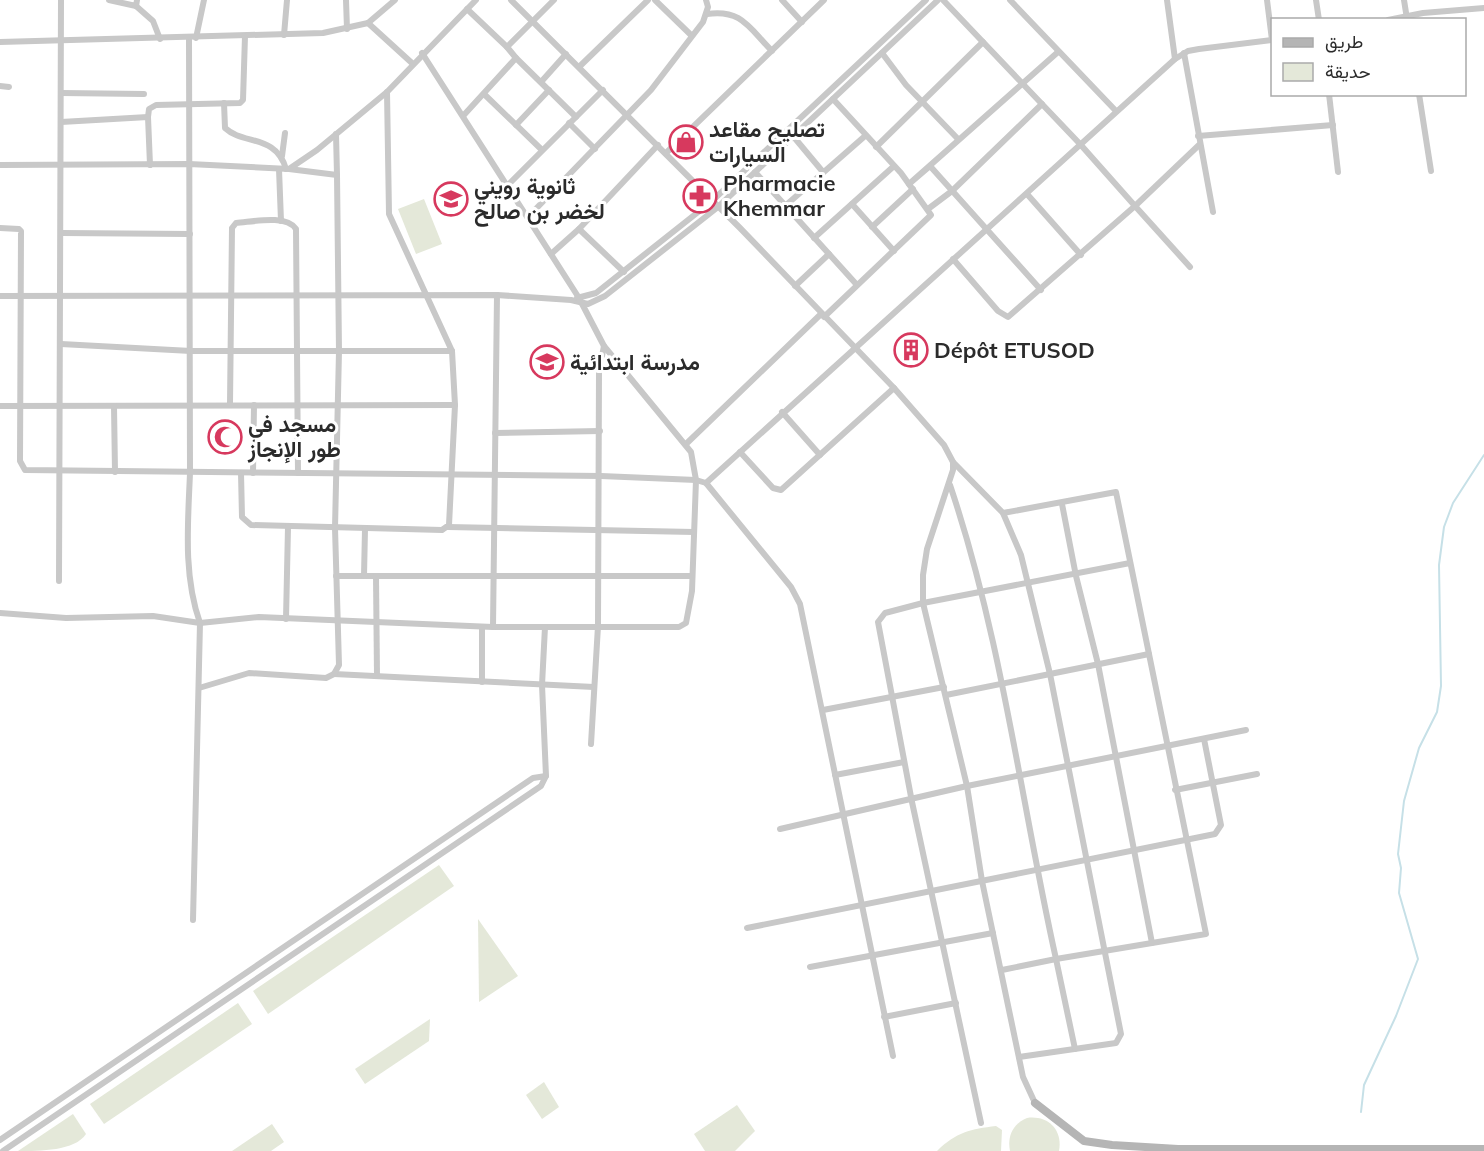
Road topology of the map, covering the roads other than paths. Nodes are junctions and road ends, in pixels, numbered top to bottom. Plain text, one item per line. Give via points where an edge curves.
1 (61, 0) edge
2 (109, 0) edge
3 (204, 0) edge
4 (287, 0) edge
5 (346, 0) edge
6 (395, 0) edge
7 (476, 0) edge
8 (511, 0) edge
9 (554, 0) edge
10 (648, 0) edge
11 (655, 0) edge
12 (706, 0) edge
13 (782, 0) edge
14 (824, 0) edge
15 (926, 0) edge
16 (938, 0) edge
17 (943, 0) edge
18 (1010, 0) edge
19 (1167, 0) edge
20 (1267, 0) edge
21 (1317, 0) edge
22 (1404, 0) edge
23 (136, 3) edge
24 (1484, 8) edge
25 (467, 9) junction
26 (707, 14) junction
27 (1319, 18) edge
28 (1407, 18) edge
29 (533, 20) junction
30 (802, 21) junction
31 (369, 23) junction
32 (347, 29) junction
33 (1271, 32) edge
34 (284, 35) junction
35 (691, 35) junction
36 (245, 36) junction
37 (193, 38) junction
38 (160, 39) junction
39 (1271, 40) edge
40 (62, 41) junction
41 (0, 42) edge
42 (983, 42) junction
43 (507, 47) junction
44 (772, 51) junction
45 (1059, 52) junction
46 (1184, 52) junction
47 (422, 53) junction
48 (882, 53) junction
49 (566, 54) junction
50 (516, 58) junction
51 (1175, 59) junction
52 (413, 64) junction
53 (579, 67) junction
54 (541, 82) junction
55 (1022, 84) junction
56 (0, 86) edge
57 (9, 87) dead end
58 (549, 90) junction
59 (603, 90) junction
60 (387, 92) junction
61 (61, 93) junction
62 (144, 94) dead end
63 (484, 94) junction
64 (1329, 96) edge
65 (1419, 96) edge
66 (833, 99) junction
67 (922, 102) junction
68 (189, 103) junction
69 (224, 103) junction
70 (1042, 104) junction
71 (1116, 111) junction
72 (463, 116) junction
73 (628, 116) junction
74 (148, 117) junction
75 (576, 117) junction
76 (61, 122) junction
77 (569, 123) junction
78 (516, 125) junction
79 (1333, 125) junction
80 (285, 134) dead end
81 (336, 134) junction
82 (794, 136) junction
83 (865, 136) junction
84 (1198, 136) junction
85 (958, 139) junction
86 (1080, 144) junction
87 (658, 145) junction
88 (1200, 145) junction
89 (876, 147) junction
90 (595, 149) junction
91 (543, 150) junction
92 (666, 153) junction
93 (282, 156) junction
94 (189, 164) junction
95 (0, 165) edge
96 (150, 165) junction
97 (61, 166) junction
98 (894, 166) junction
99 (285, 169) junction
100 (1431, 171) dead end
101 (755, 172) junction
102 (823, 172) junction
103 (1338, 172) dead end
104 (337, 175) junction
105 (508, 185) junction
106 (911, 187) junction
107 (952, 191) junction
108 (1027, 194) junction
109 (712, 201) junction
110 (852, 204) junction
111 (784, 206) junction
112 (1135, 206) junction
113 (718, 207) junction
114 (928, 209) junction
115 (1213, 212) dead end
116 (528, 217) junction
117 (281, 221) junction
118 (872, 226) junction
119 (0, 228) edge
120 (579, 229) junction
121 (987, 229) junction
122 (61, 233) junction
123 (190, 234) junction
124 (814, 238) junction
125 (894, 250) junction
126 (551, 254) junction
127 (829, 254) junction
128 (1081, 255) junction
129 (953, 260) junction
130 (1190, 267) dead end
131 (624, 272) junction
132 (857, 285) junction
133 (795, 286) junction
134 (1041, 290) junction
135 (0, 296) edge
136 (21, 296) junction
137 (60, 296) junction
138 (191, 296) junction
139 (232, 296) junction
140 (297, 296) junction
141 (339, 296) junction
142 (425, 296) junction
143 (497, 296) junction
144 (580, 301) junction
145 (823, 316) junction
146 (60, 344) junction
147 (604, 346) junction
148 (854, 347) junction
149 (191, 351) junction
150 (231, 351) junction
151 (298, 351) junction
152 (339, 351) junction
153 (452, 351) junction
154 (894, 388) junction
155 (230, 404) junction
156 (191, 405) junction
157 (254, 405) junction
158 (455, 405) junction
159 (0, 406) edge
160 (114, 406) junction
161 (299, 406) junction
162 (19, 407) junction
163 (61, 407) junction
164 (338, 407) junction
165 (782, 412) junction
166 (600, 431) junction
167 (495, 433) junction
168 (686, 444) junction
169 (740, 452) junction
170 (820, 455) junction
171 (953, 462) junction
172 (60, 471) junction
173 (115, 472) junction
174 (190, 473) junction
175 (241, 473) junction
176 (253, 473) junction
177 (298, 473) junction
178 (336, 473) junction
179 (451, 476) junction
180 (600, 476) junction
181 (495, 477) junction
182 (696, 480) junction
183 (706, 483) junction
184 (950, 485) junction
185 (1062, 504) junction
186 (1003, 513) junction
187 (288, 527) junction
188 (448, 527) junction
189 (335, 528) junction
190 (365, 529) junction
191 (494, 530) junction
192 (600, 531) junction
193 (694, 532) junction
194 (1130, 563) junction
195 (336, 576) junction
196 (364, 576) junction
197 (376, 576) junction
198 (599, 576) junction
199 (692, 576) junction
200 (1076, 576) junction
201 (494, 577) junction
202 (59, 581) dead end
203 (1026, 585) junction
204 (980, 593) junction
205 (923, 603) junction
206 (0, 612) edge
207 (286, 619) junction
208 (336, 622) junction
209 (200, 623) junction
210 (375, 623) junction
211 (598, 626) junction
212 (483, 627) junction
213 (493, 627) junction
214 (544, 627) junction
215 (1149, 654) junction
216 (1098, 664) junction
217 (334, 674) junction
218 (1050, 674) junction
219 (376, 676) junction
220 (482, 682) junction
221 (1002, 684) junction
222 (542, 685) junction
223 (594, 687) junction
224 (199, 688) junction
225 (945, 691) junction
226 (893, 697) junction
227 (823, 710) junction
228 (1246, 730) dead end
229 (1204, 739) junction
230 (591, 744) dead end
231 (1166, 747) junction
232 (1116, 758) junction
233 (904, 762) junction
234 (1068, 768) junction
235 (1257, 774) dead end
236 (835, 775) junction
237 (546, 776) junction
238 (1020, 776) junction
239 (1213, 782) junction
240 (967, 786) junction
241 (1175, 790) junction
242 (911, 801) junction
243 (843, 816) junction
244 (780, 829) dead end
245 (1186, 840) junction
246 (1133, 851) junction
247 (1085, 861) junction
248 (1037, 871) junction
249 (982, 882) junction
250 (930, 892) junction
251 (861, 905) junction
252 (193, 920) dead end
253 (747, 928) dead end
254 (993, 933) junction
255 (942, 943) junction
256 (1152, 943) junction
257 (1106, 952) junction
258 (871, 956) junction
259 (1056, 959) junction
260 (810, 967) dead end
261 (1002, 970) junction
262 (956, 1003) junction
263 (884, 1017) junction
264 (1075, 1049) junction
265 (893, 1056) dead end
266 (1019, 1057) junction
267 (1035, 1103) joint
268 (981, 1123) dead end
269 (0, 1140) edge
270 (1484, 1149) edge
271 (3, 1151) edge

1 - 40 street
2 - 23 street
3 - 37 street
4 - 34 street
5 - 32 street
6 - 31 street
7 - 25 street
8 - 29 street
9 - 29 street
10 - 53 street
11 - 35 street
12 - 26 street
13 - 30 street
14 - 30 street
15 - 109 street
16 - 48 street
17 - 42 street
18 - 45 street
19 - 51 street
20 - 33 street
21 - 27 street
22 - 28 street
23 - 38 street via 153,21
24 - 28 street
25 - 43 street
25 - 47 street
26 - 35 street
26 - 44 street via 724,11 736,15
29 - 43 street
29 - 49 street
30 - 44 street
31 - 32 street
31 - 52 street
32 - 34 street
34 - 36 street
35 - 73 street
36 - 37 street
36 - 69 street via 243,100
37 - 38 street
37 - 68 street
38 - 40 street
39 - 46 street
40 - 41 street
40 - 61 street
42 - 55 street
42 - 67 street
43 - 50 street
44 - 92 street
45 - 55 street
45 - 71 street
46 - 51 street
46 - 84 street
47 - 52 street
47 - 72 street
48 - 66 street
48 - 67 street
49 - 53 street
49 - 54 street
50 - 54 street
50 - 63 street
51 - 71 street
52 - 60 street
53 - 59 street
54 - 58 street
55 - 70 street
55 - 85 street
56 - 57 street
58 - 75 street
58 - 78 street
59 - 73 street
59 - 75 street
60 - 81 street
60 - 142 street via 387,207
61 - 62 street
61 - 76 street
63 - 72 street
63 - 78 street
64 - 79 street
65 - 100 street
66 - 82 street
66 - 83 street
67 - 85 street
67 - 89 street
68 - 69 street
68 - 74 street via 154,105
68 - 94 street
69 - 93 street via 227,131 259,142
70 - 86 street
70 - 107 street
71 - 86 street
72 - 105 street
73 - 87 street
73 - 90 street
74 - 76 street
74 - 96 street
75 - 77 street
76 - 97 street
77 - 90 street
77 - 91 street
78 - 91 street
79 - 84 street
79 - 103 street
80 - 93 street
81 - 99 street
81 - 104 street
82 - 101 street
82 - 102 street
83 - 89 street
83 - 102 street
84 - 88 street
85 - 106 street
86 - 108 street
86 - 112 street
87 - 92 street
87 - 120 street
88 - 112 street
88 - 115 street
89 - 98 street
90 - 116 street
91 - 105 street
92 - 109 street
93 - 99 street
94 - 96 street
94 - 99 street
94 - 123 street
95 - 97 street
96 - 97 street
97 - 122 street
98 - 106 street
98 - 110 street
99 - 104 street
99 - 117 street
101 - 111 street
101 - 113 street
102 - 111 street
104 - 141 street
105 - 116 street
106 - 107 street via 930,166
106 - 114 street
106 - 118 street
107 - 114 street
107 - 121 street
108 - 121 street
108 - 128 street
109 - 113 street
109 - 131 street
110 - 118 street
110 - 124 street
111 - 124 street
112 - 128 street
112 - 130 street
113 - 133 street
113 - 144 street via 617,288 596,301
114 - 125 street via 930,218
116 - 126 street
117 - 139 street via 233,226
117 - 140 street via 296,229
118 - 125 street
119 - 136 street via 21,230
120 - 126 street
120 - 131 street
121 - 129 street
121 - 134 street
122 - 123 street
122 - 137 street
123 - 138 street
124 - 127 street
125 - 132 street
126 - 144 street
127 - 132 street
127 - 133 street
128 - 134 street
129 - 134 street via 1005,317
129 - 148 street
131 - 144 street
132 - 145 street
133 - 145 street
135 - 136 street
136 - 137 street
136 - 162 street
137 - 138 street
137 - 146 street
138 - 139 street
138 - 149 street
139 - 140 street
139 - 150 street
140 - 141 street
140 - 151 street
141 - 142 street
141 - 152 street
142 - 143 street
142 - 153 street
143 - 144 street
143 - 167 street
144 - 147 street
145 - 148 street
145 - 168 street
146 - 149 street
146 - 163 street
147 - 166 street via 599,370
147 - 168 street
148 - 154 street
148 - 165 street
149 - 150 street
149 - 156 street
150 - 151 street
150 - 155 street
151 - 152 street
151 - 161 street
152 - 153 street
152 - 164 street
153 - 158 street
154 - 170 street
154 - 171 street via 944,445
155 - 156 street
155 - 157 street
156 - 160 street
156 - 174 street
157 - 161 street
157 - 176 street
158 - 164 street
158 - 179 street
159 - 162 street
160 - 163 street
160 - 173 street
161 - 164 street
161 - 177 street
162 - 163 street
162 - 172 street via 22,468
163 - 172 street
164 - 178 street
165 - 169 street
165 - 170 street
166 - 167 street
166 - 180 street
167 - 181 street
168 - 182 street via 694,461
169 - 170 street via 777,490
169 - 183 street
171 - 184 street
171 - 186 street
172 - 173 street
172 - 202 street
173 - 174 street
174 - 175 street
174 - 209 street via 189,565
175 - 176 street
175 - 187 street via 243,521
176 - 177 street
177 - 178 street
178 - 179 street
178 - 189 street
179 - 181 street
179 - 188 street
180 - 181 street
180 - 182 street
180 - 192 street
181 - 191 street
182 - 183 street
182 - 193 street
183 - 227 street via 800,604
184 - 204 street
184 - 205 street via 927,549
185 - 186 street
185 - 194 street via 1116,492
185 - 200 street
186 - 203 street via 1017,542
187 - 189 street
187 - 207 street
188 - 190 street
188 - 191 street
189 - 190 street
189 - 195 street
190 - 196 street
191 - 192 street
191 - 201 street
192 - 193 street
192 - 198 street
193 - 199 street
194 - 200 street
194 - 215 street
195 - 196 street
195 - 208 street
196 - 197 street
197 - 201 street
197 - 210 street
198 - 199 street
198 - 201 street
198 - 211 street
199 - 211 street via 688,620 683,626
200 - 203 street
200 - 216 street
201 - 213 street
203 - 204 street
203 - 218 street
204 - 205 street
204 - 221 street
205 - 225 street
205 - 226 street via 879,618
206 - 209 street via 66,618 153,616
207 - 208 street
207 - 209 street via 239,618
208 - 210 street
208 - 217 street via 340,660
209 - 224 street
210 - 212 street
210 - 219 street
211 - 214 street
211 - 223 street
212 - 213 street
212 - 220 street
213 - 214 street
214 - 222 street
215 - 216 street
215 - 231 street
216 - 218 street
216 - 232 street
217 - 219 street
217 - 224 street via 326,678 249,673
218 - 221 street
218 - 234 street
219 - 220 street
220 - 222 street
221 - 225 street
221 - 238 street
222 - 223 street
222 - 237 street
223 - 230 street
224 - 252 street
225 - 226 street
225 - 240 street
226 - 227 street
226 - 233 street
227 - 236 street
228 - 229 street
229 - 231 street
229 - 239 street
231 - 232 street
231 - 241 street
232 - 234 street
232 - 246 street
233 - 236 street
233 - 242 street
234 - 238 street
234 - 247 street
235 - 239 street
236 - 243 street
237 - 269 street via 533,778
237 - 271 street via 538,789
238 - 240 street
238 - 248 street
239 - 241 street
239 - 245 street via 1221,828 1215,834
240 - 242 street
240 - 249 street
241 - 245 street
242 - 243 street
242 - 250 street
243 - 244 street
243 - 251 street
245 - 246 street
245 - 256 street via 1206,934
246 - 247 street
246 - 256 street
247 - 248 street
247 - 257 street
248 - 249 street
248 - 259 street
249 - 250 street
249 - 254 street
250 - 251 street
250 - 255 street
251 - 253 street
251 - 258 street
254 - 255 street
254 - 261 street
255 - 258 street
255 - 262 street
256 - 257 street
257 - 259 street
257 - 264 street via 1121,1037 1116,1043
258 - 260 street
258 - 263 street
259 - 261 street
259 - 264 street
261 - 266 street
262 - 263 street
262 - 268 street
263 - 265 street
264 - 266 street
266 - 267 street
267 - 270 main road via 1084,1142 1112,1145 1178,1149

